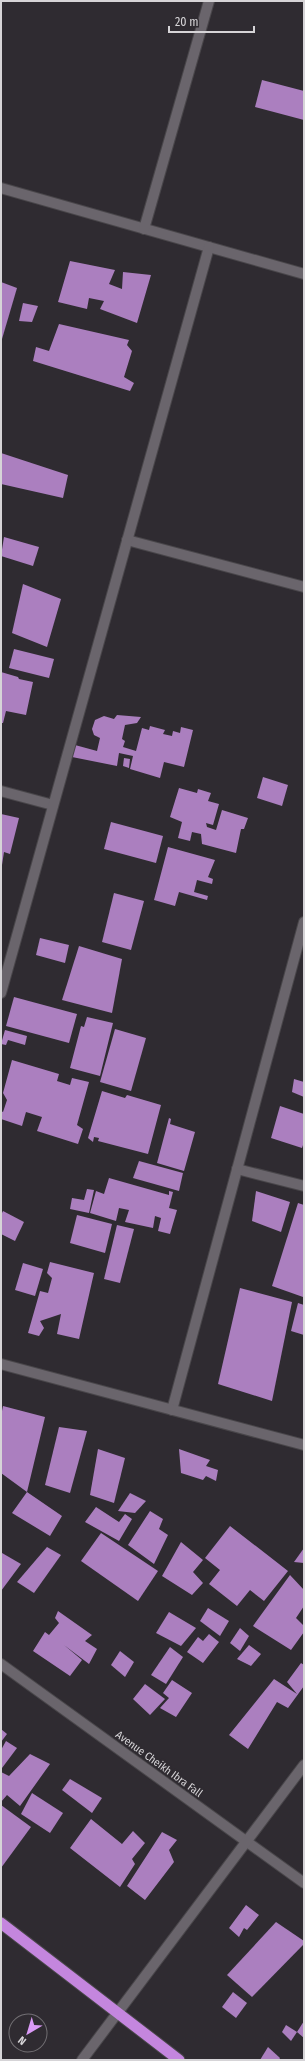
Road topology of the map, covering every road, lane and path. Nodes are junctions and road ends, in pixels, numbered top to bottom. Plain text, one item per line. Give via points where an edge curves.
1 (209, 1) edge
2 (1, 188) edge
3 (144, 229) junction
4 (209, 247) junction
5 (304, 274) edge
6 (127, 540) junction
7 (304, 587) edge
8 (1, 791) edge
9 (54, 805) junction
10 (304, 922) edge
11 (1, 994) edge
12 (237, 1169) junction
13 (304, 1186) edge
14 (1, 1364) edge
15 (172, 1410) junction
16 (304, 1446) edge
17 (1, 1664) edge
18 (304, 1766) edge
19 (246, 1842) junction
20 (304, 1883) edge
21 (1, 1923) edge
22 (118, 2013) junction
23 (82, 2060) edge
24 (179, 2060) edge

1 - 3 street
2 - 3 street
3 - 4 street
4 - 5 street
4 - 6 street
6 - 7 street
6 - 9 street
8 - 9 street
9 - 11 street
10 - 12 street
12 - 13 street
12 - 15 street
14 - 15 street
15 - 16 street
17 - 19 street, Avenue Cheikh Ibra Fall
18 - 19 street
19 - 20 street, Avenue Cheikh Ibra Fall
19 - 22 street
21 - 22 highway
22 - 23 street
22 - 24 highway

